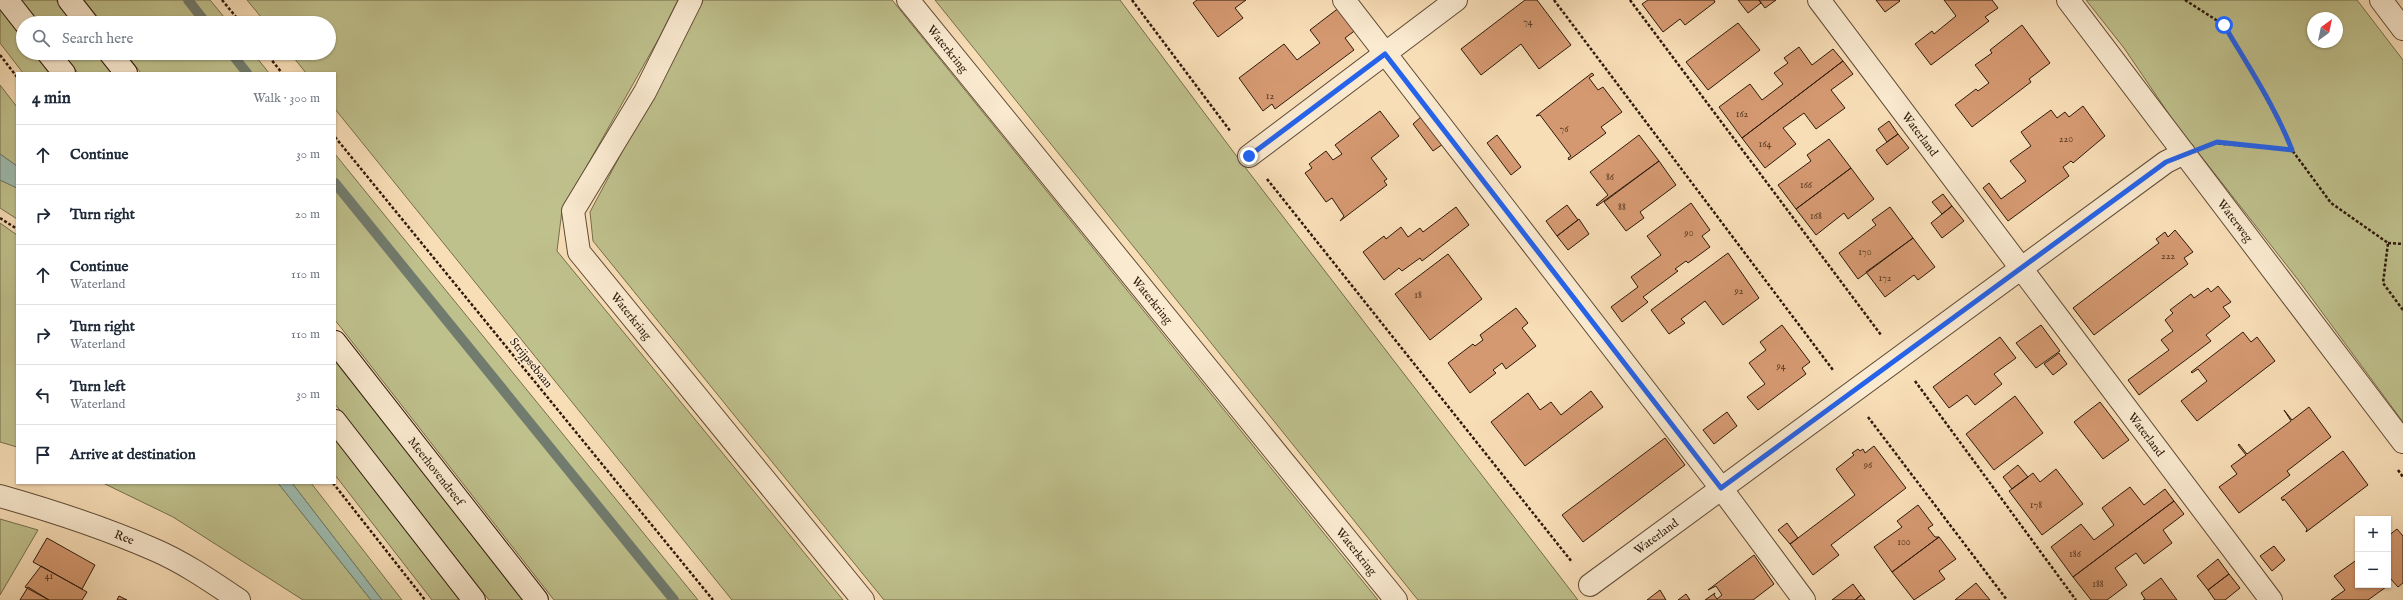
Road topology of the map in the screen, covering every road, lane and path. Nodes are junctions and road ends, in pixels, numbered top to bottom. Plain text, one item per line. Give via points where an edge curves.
1 (7, 0) edge
2 (69, 0) edge
3 (222, 0) edge
4 (691, 0) edge
5 (908, 0) edge
6 (1132, 0) edge
7 (1344, 0) edge
8 (1456, 0) edge
9 (1554, 0) edge
10 (1630, 0) edge
11 (1819, 0) edge
12 (2068, 0) edge
13 (2185, 0) edge
14 (2381, 0) edge
15 (20, 16) edge
16 (82, 16) edge
17 (235, 16) edge
18 (2403, 29) edge
19 (1385, 54) junction
20 (0, 56) edge
21 (54, 60) edge
22 (116, 60) edge
23 (272, 60) edge
24 (63, 72) edge
25 (125, 72) edge
26 (281, 72) edge
27 (16, 76) edge
28 (336, 138) edge
29 (2292, 150) junction
30 (2184, 153) junction
31 (1249, 156) junction
32 (0, 218) edge
33 (16, 228) edge
34 (2388, 243) junction
35 (2403, 244) edge
36 (2021, 269) junction
37 (2403, 310) edge
38 (336, 343) edge
39 (1899, 359) junction
40 (1851, 394) junction
41 (336, 422) edge
42 (2403, 442) edge
43 (334, 484) edge
44 (1721, 488) junction
45 (0, 496) edge
46 (1590, 585) joint
47 (239, 600) edge
48 (425, 600) edge
49 (474, 600) edge
50 (537, 600) edge
51 (713, 600) edge
52 (862, 600) edge
53 (1396, 600) edge
54 (1804, 600) edge
55 (2007, 600) edge
56 (2076, 600) edge
57 (2271, 600) edge

1 - 15 street
2 - 16 street
3 - 17 path
4 - 52 street, Waterkring via 645,92 573,211 579,252
5 - 53 street, Waterkring
6 - 31 path
7 - 19 street
8 - 19 street
9 - 40 path
10 - 39 path
11 - 36 street, Waterland
12 - 30 street, Waterweg
13 - 29 path via 2224,25 2257,80
14 - 18 street
19 - 31 street
19 - 44 street
20 - 27 path
21 - 24 street
22 - 25 street
23 - 26 path
28 - 51 path, Strijpsebaan
29 - 30 path via 2217,142
29 - 34 path via 2331,203
30 - 36 street, Waterland via 2166,162
30 - 42 street, Waterweg
31 - 46 path
32 - 33 path
34 - 35 path
34 - 37 path via 2383,283
36 - 39 street, Waterland
36 - 57 street, Waterland
38 - 50 street, Meerhovendreef
39 - 40 street, Waterland
39 - 56 path
40 - 44 street, Waterland
40 - 55 path
41 - 49 street
43 - 48 path
44 - 46 street, Waterland
44 - 54 street
45 - 47 street, Ree via 51,510 156,551 205,577

